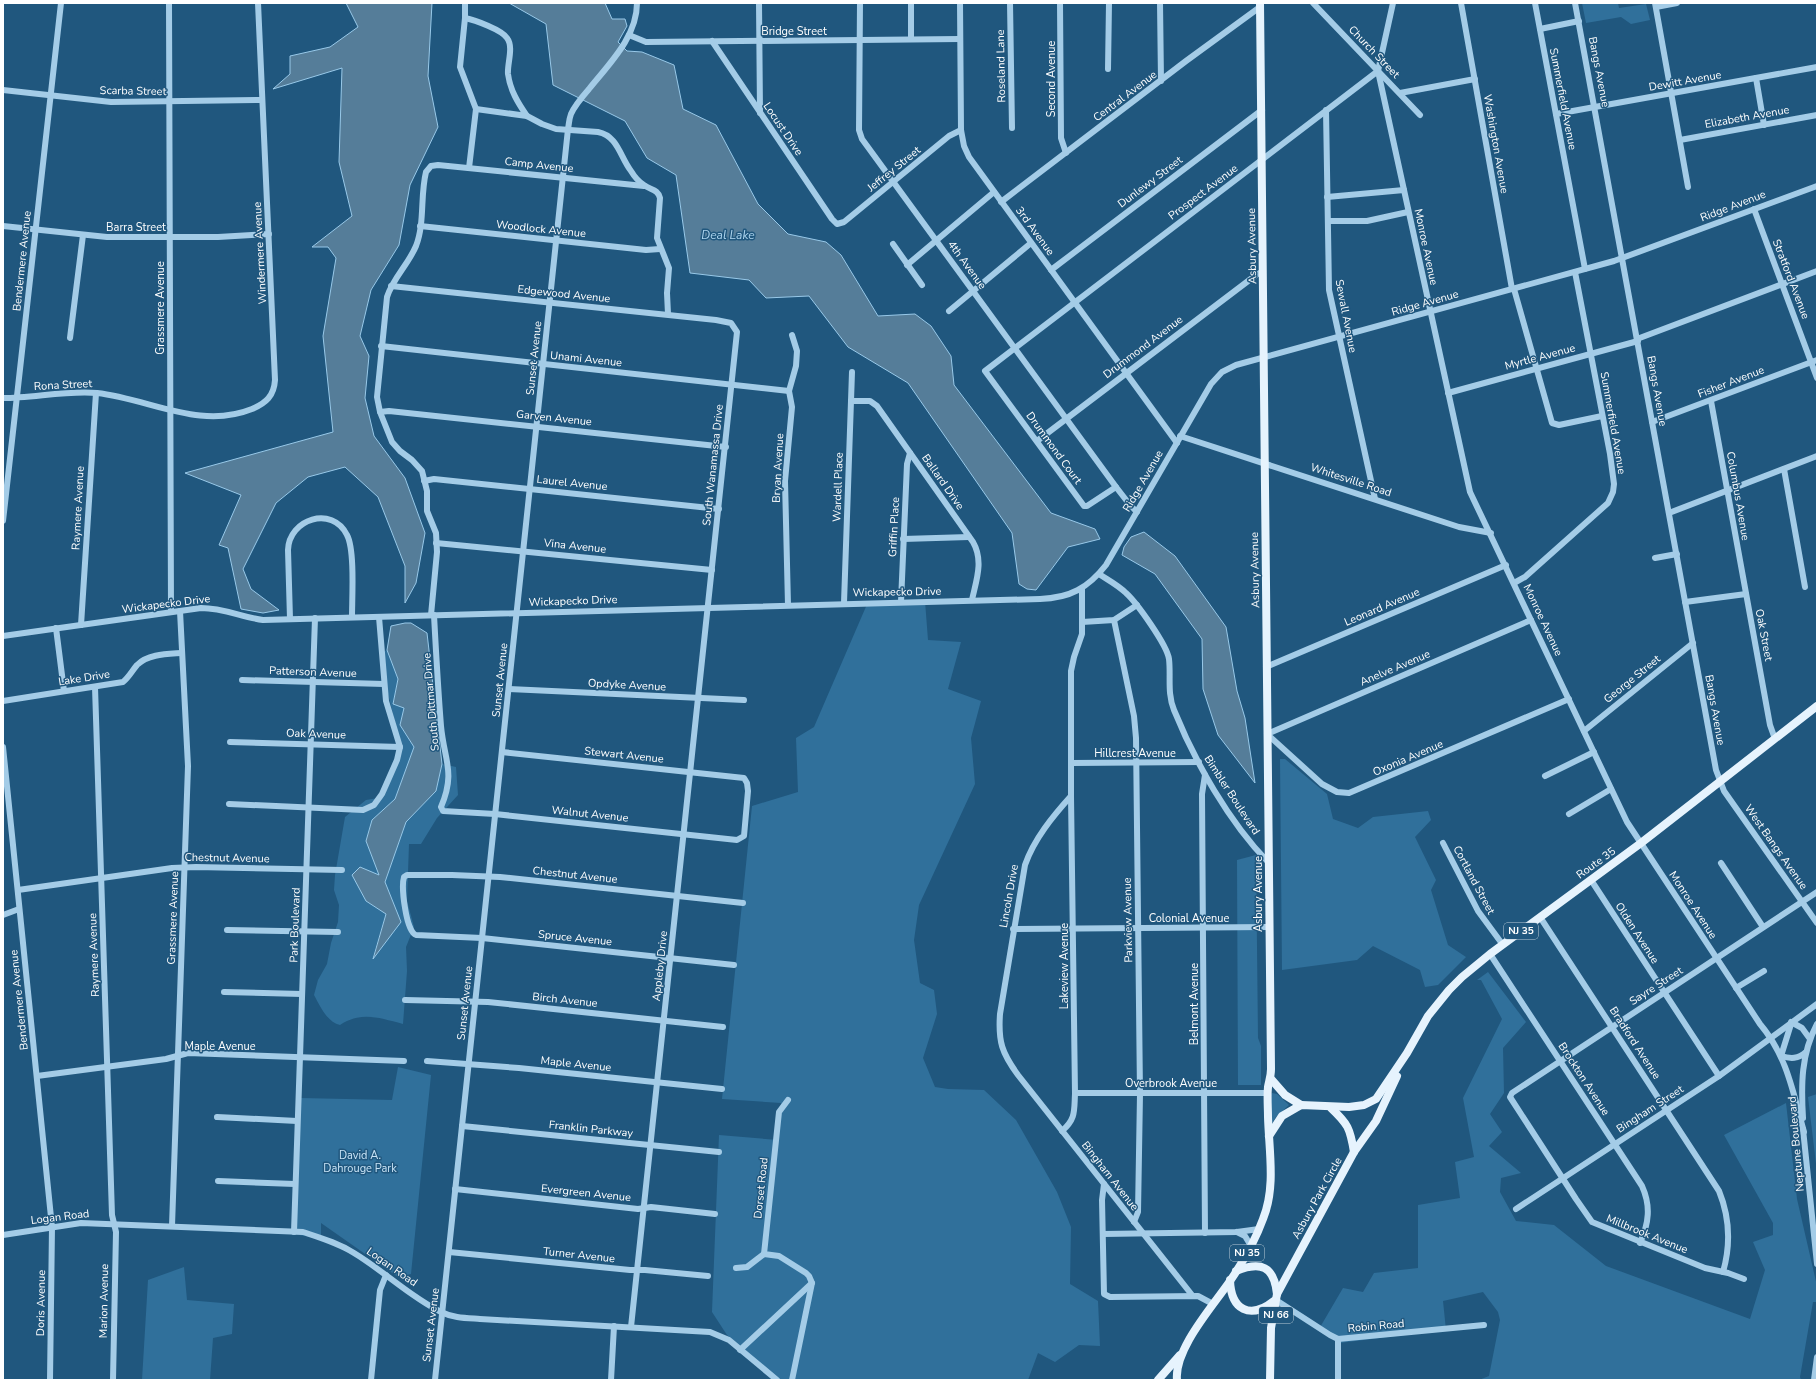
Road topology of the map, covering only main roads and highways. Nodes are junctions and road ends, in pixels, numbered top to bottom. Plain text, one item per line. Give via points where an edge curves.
1 (1260, 5) edge
2 (1817, 706) edge
3 (1407, 1053) junction
4 (1271, 1079) junction
5 (1301, 1105) junction
6 (1331, 1108) junction
7 (1270, 1136) junction
8 (1354, 1152) junction
9 (1236, 1271) junction
10 (1230, 1280) junction
11 (1277, 1299) junction
12 (1180, 1355) junction
13 (1158, 1380) edge
14 (1176, 1380) edge
15 (1270, 1380) edge
16 (1275, 1380) edge

1 - 4 main road, Asbury Avenue
2 - 3 main road, Route 35 / NJ 35 via 1641,844 1462,977 1436,1004
3 - 6 main road, NJ 35 via 1376,1098 1364,1105
3 - 8 main road, NJ 35 via 1379,1114 1367,1136
4 - 5 main road via 1285,1095
4 - 7 main road, Asbury Avenue via 1268,1093
5 - 6 main road, NJ 35
5 - 7 main road via 1282,1116
6 - 8 main road, Asbury Park Circle via 1349,1128
7 - 9 main road, NJ 35 via 1270,1185 1267,1207 1251,1246
8 - 11 main road, Asbury Park Circle / NJ 35
9 - 10 main road, NJ 35
9 - 11 main road via 1252,1266 1268,1269 1275,1280
10 - 11 main road via 1232,1296 1241,1308 1255,1311
10 - 12 main road, NJ 35
11 - 15 main road, Asbury Park Circle / NJ 35 via 1270,1328
11 - 16 main road, NJ 66
12 - 13 main road, NJ 35
12 - 14 main road

